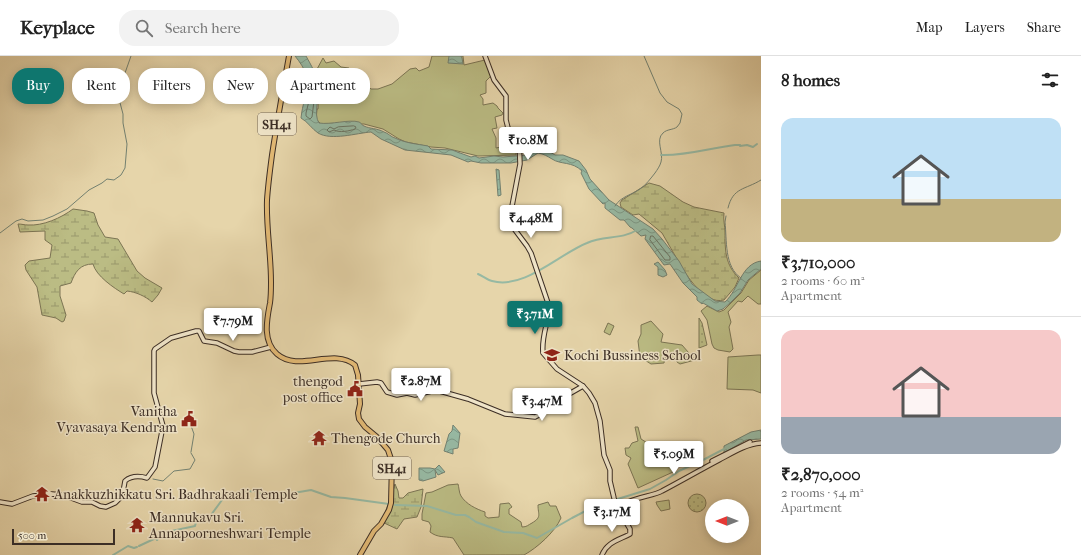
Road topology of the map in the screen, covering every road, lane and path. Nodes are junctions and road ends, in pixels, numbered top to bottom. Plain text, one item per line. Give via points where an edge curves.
1 (290, 56) edge
2 (485, 56) edge
3 (271, 347) junction
4 (359, 384) junction
5 (583, 386) junction
6 (761, 442) edge
7 (647, 495) junction
8 (615, 501) junction
9 (0, 502) edge
10 (622, 502) junction
11 (617, 508) junction
12 (620, 512) junction
13 (360, 555) edge
14 (602, 555) edge

1 - 3 main road, SH41 via 276,128 267,199 271,272 266,324
2 - 5 main road via 494,80 506,96 508,128 519,139 520,164 509,222 531,254 549,306 543,337 543,353 557,369
3 - 4 main road, SH41 via 286,360 337,358 350,361 357,368
3 - 9 main road via 252,352 237,352 217,343 204,341 196,331 171,338 155,349 153,388 163,426 155,468 147,478 134,477 127,480 120,498 115,503 106,507 52,494 34,496 12,504
4 - 5 main road via 381,383 387,392 397,395 415,395 436,390 468,399 504,414 535,417
4 - 13 main road, SH41 via 359,419 388,450 392,462 390,507 385,519 374,530
5 - 8 main road via 594,403 600,421 603,450 610,470
6 - 7 main road via 749,445 662,491
7 - 10 main road
7 - 12 main road via 623,504
8 - 10 main road
8 - 11 main road
10 - 11 main road
11 - 12 main road
12 - 14 main road via 630,533 605,548

